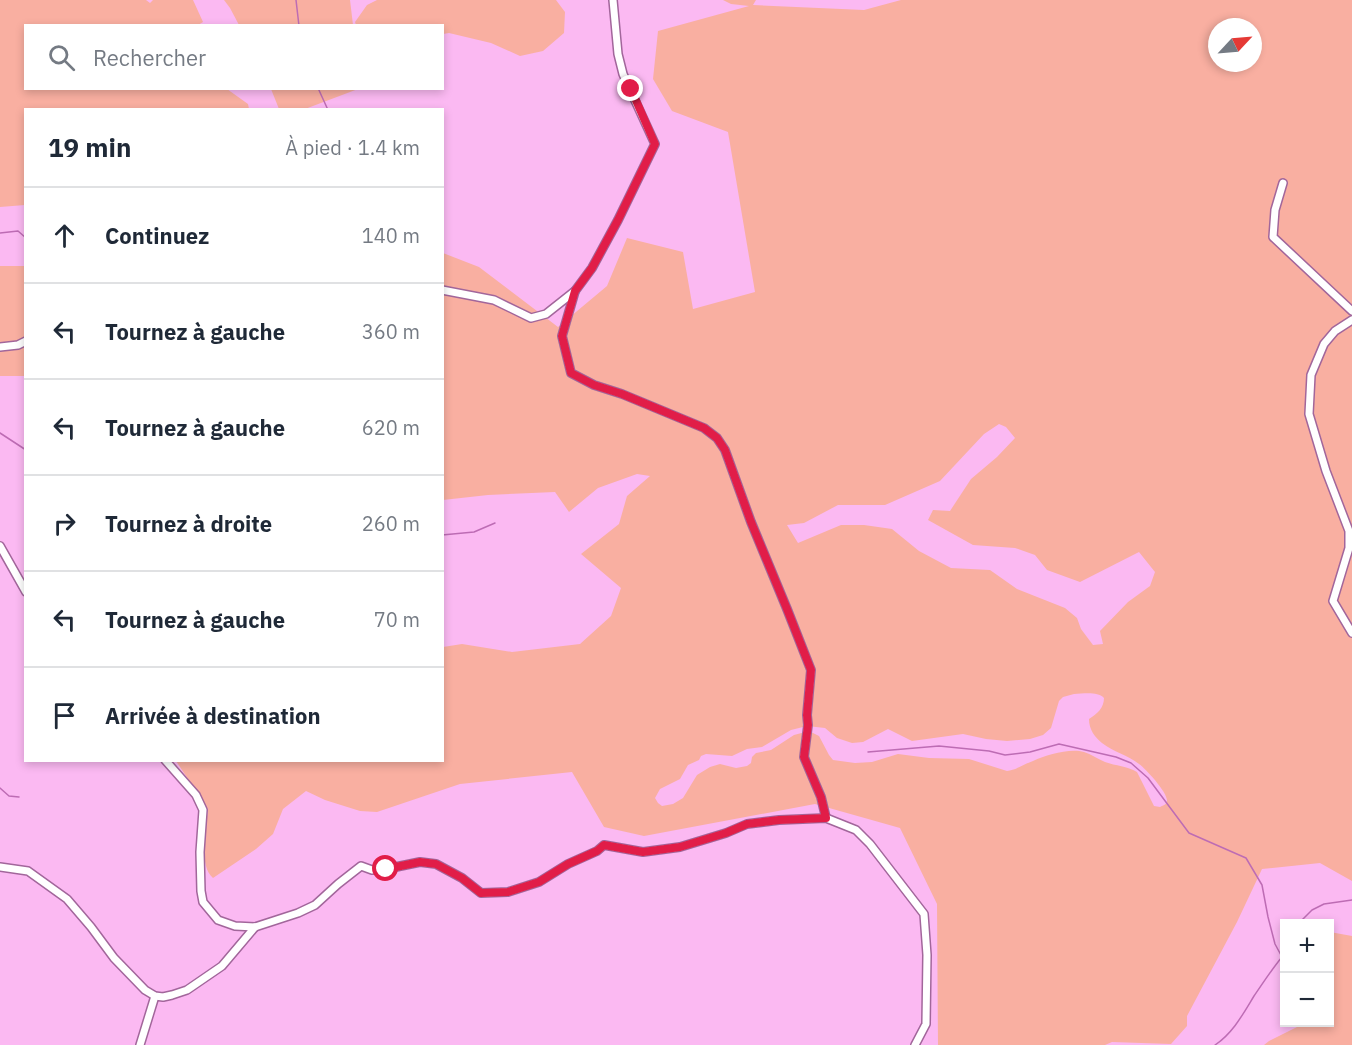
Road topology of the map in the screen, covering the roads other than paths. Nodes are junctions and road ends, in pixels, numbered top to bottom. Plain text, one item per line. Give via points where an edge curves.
1 (613, 0) edge
2 (1283, 183) dead end
3 (444, 290) edge
4 (575, 291) junction
5 (1352, 311) edge
6 (1352, 320) edge
7 (24, 341) edge
8 (0, 347) edge
9 (0, 546) edge
10 (24, 588) edge
11 (1352, 633) edge
12 (167, 762) edge
13 (826, 818) junction
14 (0, 867) edge
15 (255, 927) junction
16 (155, 996) junction
17 (140, 1045) edge
18 (915, 1045) edge

1 - 4 street via 623,74 655,144 592,268
2 - 5 street via 1272,237
3 - 4 street via 494,300 531,318 546,314
4 - 13 street via 562,336 571,373 704,428 725,450 811,670 804,757
6 - 11 street via 1335,330 1324,344 1311,375 1309,414 1349,531 1349,548 1333,602
7 - 8 street
9 - 10 street
12 - 15 street via 196,795 203,810 203,902 218,920 236,927
13 - 15 street via 747,824 680,847 643,852 604,845 539,882 508,892 481,893 436,864 420,862 372,870 361,866 315,905
13 - 18 street via 856,830 870,843 924,915 926,1024
14 - 16 street via 28,871 67,899 114,958
15 - 16 street via 222,966 187,990
16 - 17 street

